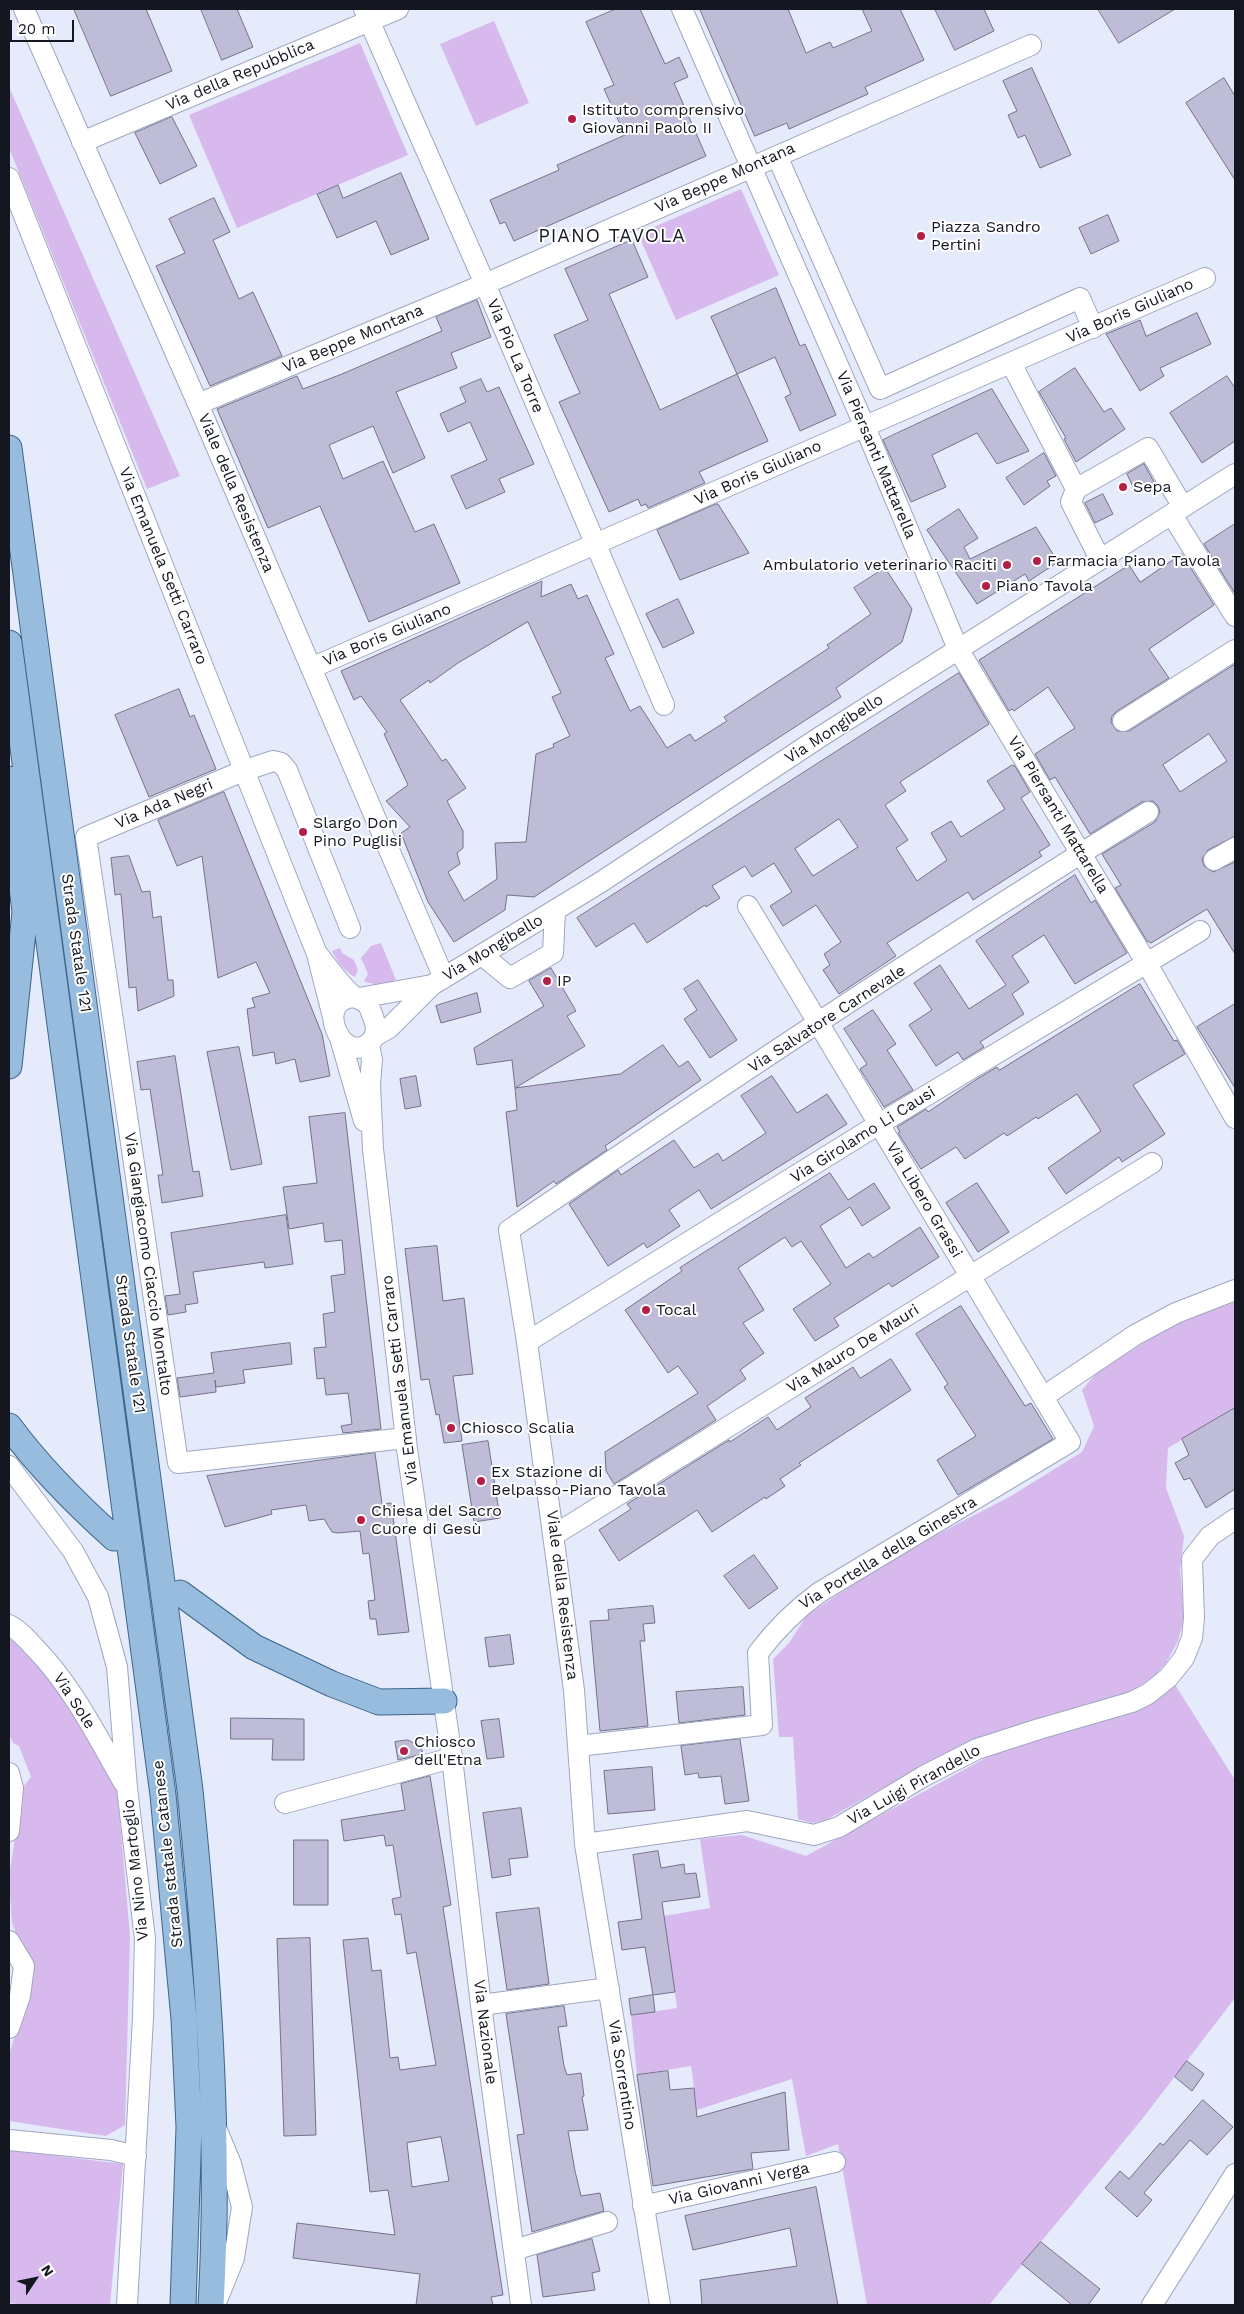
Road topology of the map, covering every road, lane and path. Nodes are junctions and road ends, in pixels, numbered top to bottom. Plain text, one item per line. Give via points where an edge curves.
1 (24, 9) edge
2 (398, 9) edge
3 (682, 9) edge
4 (366, 15) edge
5 (1031, 45) dead end
6 (82, 142) junction
7 (777, 156) junction
8 (752, 167) junction
9 (9, 178) edge
10 (1205, 278) dead end
11 (485, 284) junction
12 (1093, 328) junction
13 (1011, 363) junction
14 (198, 404) junction
15 (865, 426) junction
16 (9, 448) edge
17 (1235, 474) edge
18 (1076, 488) junction
19 (1177, 511) junction
20 (594, 545) junction
21 (1100, 559) junction
22 (1235, 616) edge
23 (9, 643) edge
24 (958, 649) junction
25 (1235, 650) edge
26 (311, 668) junction
27 (14, 682) junction
28 (664, 705) dead end
29 (9, 712) edge
30 (1123, 721) dead end
31 (243, 771) junction
32 (9, 780) edge
33 (1148, 812) dead end
34 (86, 837) joint
35 (1235, 848) edge
36 (1081, 853) junction
37 (1214, 860) dead end
38 (748, 906) dead end
39 (555, 911) junction
40 (350, 928) dead end
41 (1200, 931) dead end
42 (317, 954) junction
43 (482, 955) junction
44 (1146, 962) junction
45 (438, 981) junction
46 (357, 997) junction
47 (333, 1017) junction
48 (818, 1024) junction
49 (340, 1038) junction
50 (372, 1040) junction
51 (9, 1066) edge
52 (1235, 1118) edge
53 (879, 1124) junction
54 (372, 1149) junction
55 (1152, 1163) dead end
56 (509, 1230) joint
57 (970, 1276) junction
58 (1235, 1290) edge
59 (527, 1342) junction
60 (1043, 1397) junction
61 (111, 1406) joint
62 (9, 1426) edge
63 (143, 1438) joint
64 (406, 1438) junction
65 (1070, 1442) joint
66 (9, 1466) edge
67 (1235, 1519) edge
68 (554, 1535) junction
69 (114, 1538) dead end
70 (180, 1593) dead end
71 (9, 1625) edge
72 (444, 1701) junction
73 (578, 1746) junction
74 (452, 1758) junction
75 (9, 1773) edge
76 (127, 1788) junction
77 (285, 1803) dead end
78 (9, 1831) edge
79 (585, 1844) junction
80 (9, 1941) edge
81 (609, 1988) junction
82 (482, 2006) junction
83 (9, 2028) edge
84 (214, 2124) junction
85 (9, 2140) edge
86 (136, 2156) junction
87 (834, 2162) dead end
88 (1235, 2174) edge
89 (644, 2206) junction
90 (607, 2222) dead end
91 (514, 2250) junction
92 (127, 2305) edge
93 (183, 2305) edge
94 (211, 2305) edge
95 (215, 2305) edge
96 (522, 2305) edge
97 (660, 2305) edge
98 (1152, 2305) edge

1 - 6 street, Viale della Resistenza
2 - 4 street, Via della Repubblica
3 - 8 street, Via Piersanti Mattarella
4 - 6 street, Via della Repubblica
4 - 11 street, Via Pio La Torre
5 - 7 street, Via Beppe Montana
6 - 14 street, Viale della Resistenza
7 - 8 street, Via Beppe Montana
7 - 12 street via 880,389 1080,298
8 - 11 street, Via Beppe Montana
8 - 15 street, Via Piersanti Mattarella
9 - 31 street, Via Emanuela Setti Carraro
10 - 12 street, Via Boris Giuliano
11 - 14 street, Via Beppe Montana
11 - 20 street, Via Pio La Torre
12 - 13 street, Via Boris Giuliano
13 - 15 street, Via Boris Giuliano
13 - 18 street
14 - 26 street, Viale della Resistenza
15 - 20 street, Via Boris Giuliano
15 - 24 street, Via Piersanti Mattarella
16 - 63 main road, Strada Statale 121
17 - 19 street, Via Mongibello
18 - 19 street via 1148,448
18 - 21 street via 1071,502
19 - 21 street, Via Mongibello
19 - 22 street
20 - 26 street, Via Boris Giuliano
20 - 28 street, Via Pio La Torre
21 - 24 street, Via Mongibello
23 - 27 main road, Strada Statale 121
24 - 36 street, Via Piersanti Mattarella
24 - 39 street, Via Mongibello
25 - 30 street
26 - 45 street, Viale della Resistenza
27 - 29 main road
27 - 61 main road, Strada Statale 121
31 - 34 street, Via Ada Negri
31 - 40 street, Via Ada Negri via 273,761 282,763 287,770
31 - 42 street, Via Emanuela Setti Carraro
32 - 51 main road via 25,912
33 - 36 street, Via Salvatore Carnevale
34 - 64 street, Via Giangiacomo Ciaccio Montalto via 178,1463
35 - 37 street
36 - 44 street, Via Piersanti Mattarella
36 - 48 street, Via Salvatore Carnevale
38 - 48 street, Via Libero Grassi
39 - 43 street, Via Mongibello
39 - 43 street via 553,952 510,978
41 - 44 street, Via Girolamo Li Causi
42 - 46 street
42 - 47 street
43 - 45 street, Via Mongibello
44 - 52 street, Via Piersanti Mattarella
44 - 53 street, Via Girolamo Li Causi
45 - 46 street
45 - 50 street via 390,1028
46 - 47 street via 349,997 338,1004
46 - 50 street via 368,1006 375,1025
47 - 49 street
48 - 53 street, Via Libero Grassi
48 - 56 street, Via Salvatore Carnevale
49 - 50 street via 354,1047
49 - 54 street
50 - 54 street
53 - 57 street, Via Libero Grassi
53 - 59 street, Via Girolamo Li Causi
54 - 64 street, Via Emanuela Setti Carraro
55 - 57 street, Via Mauro De Mauri
56 - 59 street, Viale della Resistenza
57 - 60 street, Via Libero Grassi
57 - 68 street, Via Mauro De Mauri
58 - 60 street via 1176,1313 1135,1335
59 - 68 street, Viale della Resistenza
60 - 65 street, Via Libero Grassi
61 - 93 main road, Strada statale Catanese via 162,1795 184,2020 190,2128
62 - 69 main road via 34,1460
63 - 84 main road, Strada statale Catanese via 191,1799 202,1910
64 - 72 street, Via Emanuela Setti Carraro
65 - 73 street, Via Portella della Ginestra via 795,1609 758,1653 762,1725
66 - 76 street, Via Nino Martoglio via 73,1551 98,1597 117,1667
67 - 79 street, Via Luigi Pirandello via 1210,1536 1192,1559 1194,1618 1192,1638 1184,1658 1168,1678 1132,1702 977,1749 924,1776 839,1827 814,1835 747,1821
68 - 73 street, Viale della Resistenza
70 - 72 main road via 254,1647 332,1684 379,1702
71 - 76 street, Via Sole via 16,1628 48,1661 72,1693
72 - 74 street, Via Emanuela Setti Carraro
73 - 79 street, Viale della Resistenza
74 - 77 street
74 - 82 street, Via Nazionale
75 - 78 street via 13,1788
76 - 86 street, Via Nino Martoglio via 145,1939
79 - 81 street, Via Sorrentino
80 - 83 street via 24,1966 20,1996
81 - 82 street
81 - 89 street, Via Sorrentino
82 - 91 street, Via Nazionale
84 - 94 main road, Strada statale Catanese via 215,2233
84 - 95 street via 231,2164 242,2207 234,2258
85 - 86 street via 111,2150
86 - 92 street, Via Nino Martoglio
87 - 89 street, Via Giovanni Verga
88 - 98 street
89 - 97 street, Via Sorrentino
90 - 91 street
91 - 96 street, Via Nazionale

